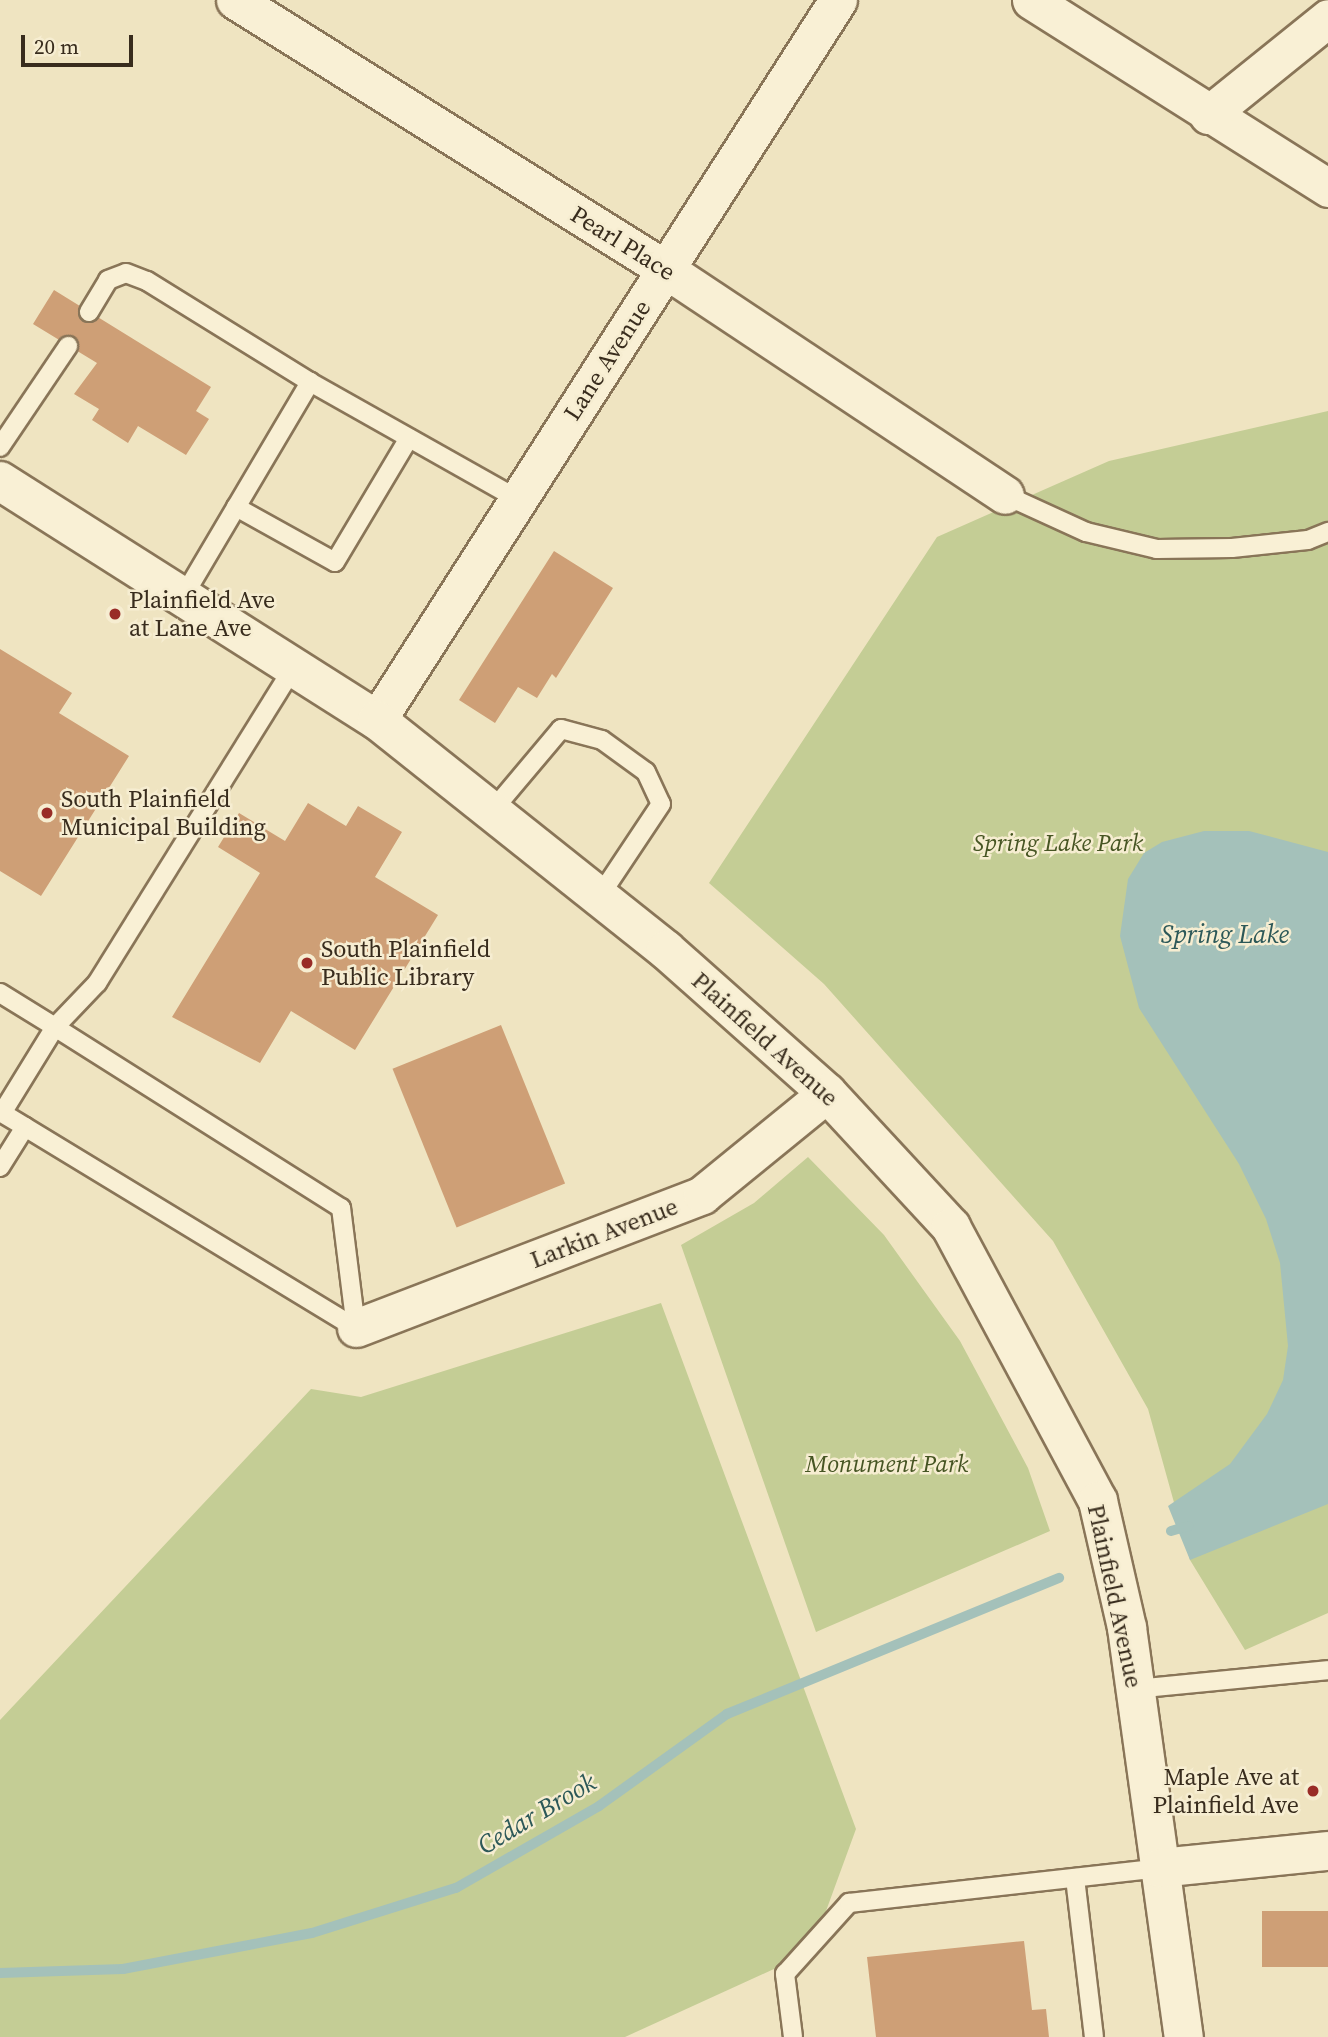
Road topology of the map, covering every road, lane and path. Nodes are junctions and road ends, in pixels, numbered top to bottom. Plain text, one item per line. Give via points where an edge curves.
1 (235, 0) edge
2 (838, 0) edge
3 (1031, 0) edge
4 (1328, 18) edge
5 (1208, 115) junction
6 (1328, 187) edge
7 (665, 269) junction
8 (89, 312) dead end
9 (68, 346) dead end
10 (310, 382) junction
11 (409, 438) junction
12 (0, 447) edge
13 (0, 481) edge
14 (1005, 495) joint
15 (518, 499) junction
16 (236, 507) junction
17 (1328, 532) edge
18 (183, 597) junction
19 (294, 667) junction
20 (377, 720) junction
21 (492, 811) junction
22 (599, 897) junction
23 (0, 993) edge
24 (55, 1027) junction
25 (827, 1093) junction
26 (1, 1112) edge
27 (25, 1127) junction
28 (0, 1167) edge
29 (356, 1328) junction
30 (1328, 1670) edge
31 (1135, 1689) junction
32 (1328, 1851) edge
33 (1160, 1868) junction
34 (1074, 1878) junction
35 (793, 2037) edge
36 (1094, 2037) edge
37 (1184, 2037) edge

1 - 7 street, Pearl Place
2 - 7 street, Lane Avenue
3 - 5 street
4 - 5 street
5 - 6 street
7 - 14 street, Pearl Place
7 - 15 street, Lane Avenue
8 - 10 lane via 108,280 126,273 147,281
9 - 12 lane
10 - 11 lane
10 - 16 lane
11 - 15 lane
11 - 16 lane via 335,562
13 - 18 street, Plainfield Avenue
14 - 17 lane via 1086,533 1157,549 1232,548 1308,540
15 - 20 street, Lane Avenue
16 - 18 lane
18 - 19 street, Plainfield Avenue
19 - 20 street, Plainfield Avenue
19 - 24 lane via 97,983
20 - 21 street, Plainfield Avenue
21 - 22 street, Plainfield Avenue
21 - 22 lane via 561,729 602,740 646,772 661,804
22 - 25 street, Plainfield Avenue
23 - 24 lane
24 - 26 lane
24 - 29 lane via 341,1208
25 - 29 street, Larkin Avenue via 702,1195
25 - 31 street, Plainfield Avenue via 951,1227 1098,1501 1127,1628
26 - 27 lane
27 - 28 lane
27 - 29 lane
30 - 31 lane
31 - 33 street, Plainfield Avenue
32 - 33 street
33 - 34 lane
33 - 37 street, Plainfield Avenue
34 - 35 lane via 849,1903 785,1973
34 - 36 lane

